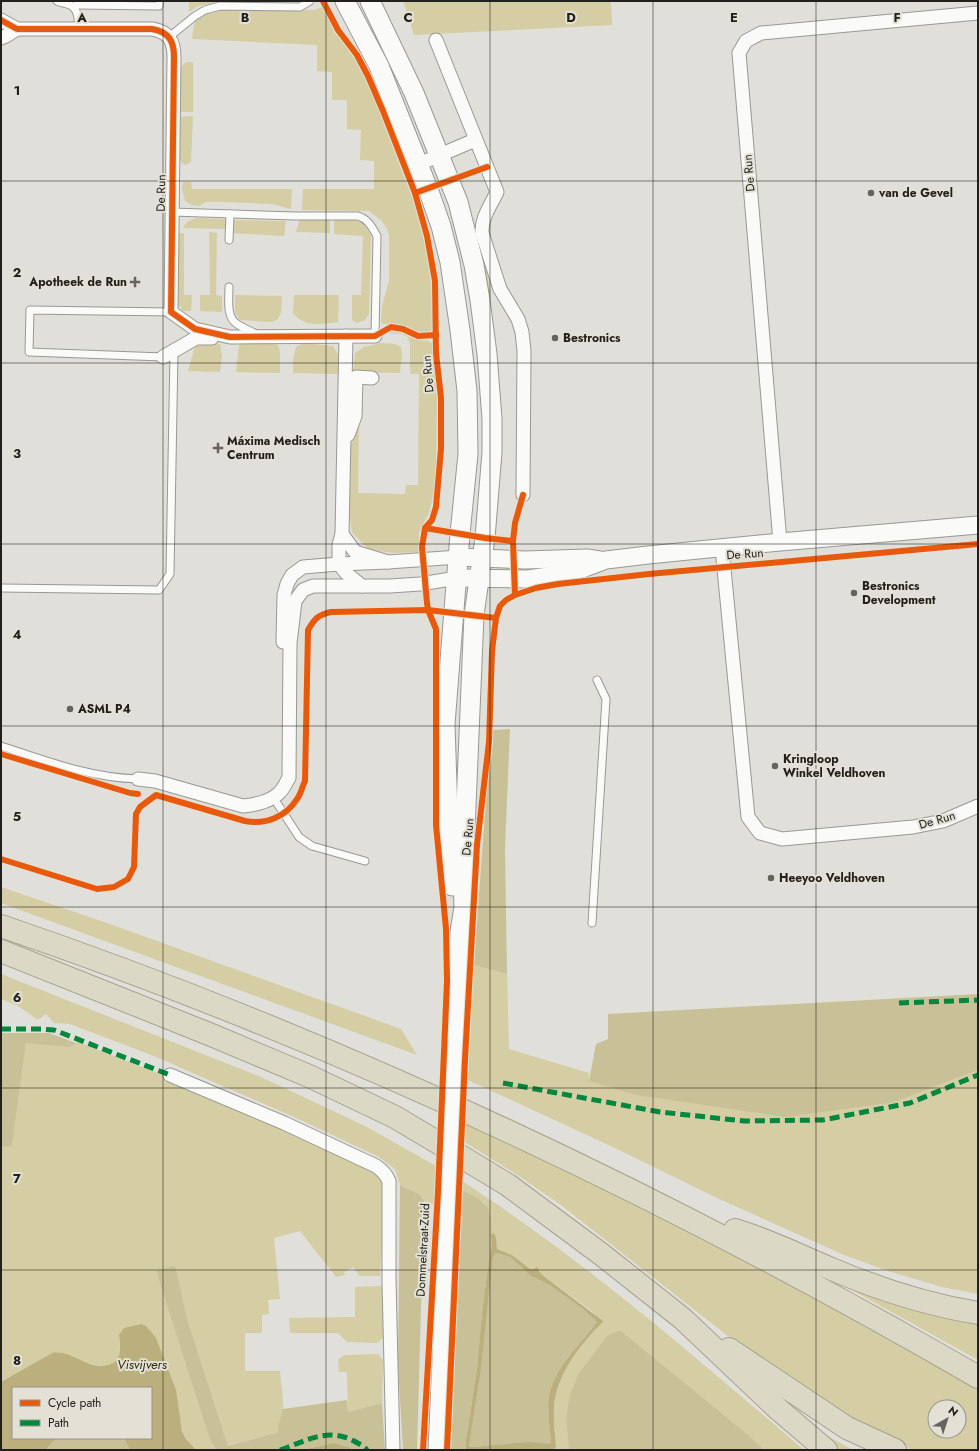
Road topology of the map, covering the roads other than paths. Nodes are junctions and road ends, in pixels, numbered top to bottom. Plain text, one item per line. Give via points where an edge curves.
1 (57, 1) edge
2 (160, 1) edge
3 (310, 1) edge
4 (345, 1) edge
5 (370, 1) edge
6 (76, 5) dead end
7 (978, 12) edge
8 (1, 20) edge
9 (17, 29) junction
10 (79, 29) junction
11 (169, 37) junction
12 (1, 38) edge
13 (436, 40) dead end
14 (475, 140) junction
15 (440, 155) junction
16 (419, 164) junction
17 (172, 212) junction
18 (230, 214) junction
19 (229, 240) dead end
20 (229, 287) dead end
21 (171, 312) junction
22 (346, 336) junction
23 (375, 336) joint
24 (230, 337) junction
25 (261, 337) junction
26 (169, 354) junction
27 (372, 378) dead end
28 (345, 442) junction
29 (523, 495) dead end
30 (978, 525) edge
31 (342, 534) junction
32 (780, 542) junction
33 (722, 548) junction
34 (459, 557) junction
35 (482, 558) junction
36 (606, 560) junction
37 (388, 562) junction
38 (339, 564) junction
39 (457, 578) junction
40 (478, 578) junction
41 (362, 586) junction
42 (1, 588) edge
43 (597, 680) dead end
44 (290, 689) junction
45 (1, 746) edge
46 (138, 779) joint
47 (273, 797) junction
48 (978, 806) edge
49 (365, 861) dead end
50 (592, 923) dead end
51 (1, 926) edge
52 (460, 932) junction
53 (1, 951) edge
54 (455, 1055) joint
55 (170, 1075) dead end
56 (684, 1216) junction
57 (978, 1313) edge
58 (682, 1319) junction
59 (978, 1377) edge
60 (393, 1450) edge
61 (438, 1450) edge
62 (826, 1450) edge
63 (895, 1450) edge

1 - 10 lane via 74,7
2 - 6 lane via 159,6
3 - 11 lane via 300,7 220,6 195,16
4 - 16 main road, De Run via 379,66
5 - 15 main road, De Run
7 - 32 street, De Run via 762,33 746,41 739,53
8 - 9 street
9 - 10 street
9 - 12 street
10 - 11 street via 152,30 160,31
11 - 17 street, De Run via 174,46
13 - 14 street
14 - 15 street
14 - 29 street via 497,192 484,219 482,233 500,289 518,319 522,332
15 - 16 street
15 - 35 main road, De Run via 466,230 480,300 487,354 492,452
16 - 34 main road, De Run via 441,226 450,262 457,299 467,391 468,454
17 - 18 lane, De Run
17 - 21 street, De Run
18 - 19 lane
18 - 23 lane, De Run via 363,218 371,225 377,236
20 - 25 lane via 231,318
21 - 24 street, De Run via 195,330
21 - 26 lane via 30,310 28,352
22 - 23 street, De Run
22 - 25 street, De Run
22 - 28 street
24 - 25 street, De Run
24 - 26 street via 196,338
26 - 42 lane via 170,574 159,590
27 - 28 street via 356,377 355,416
28 - 31 street
30 - 32 street, De Run
31 - 37 street, De Run via 355,552
31 - 38 street
32 - 33 street, De Run
33 - 36 street, De Run
33 - 48 street, De Run via 748,817 760,833 782,839 914,828 943,821
34 - 35 street, De Run
34 - 37 street, De Run
34 - 39 main road, De Run
35 - 36 street, De Run
35 - 40 main road, De Run
36 - 40 street, De Run via 569,573 528,579
37 - 38 street
38 - 41 street
38 - 44 street via 303,567 292,575 286,584 283,644
39 - 40 street, De Run
39 - 41 street, De Run via 420,584
39 - 52 main road, De Run via 445,724 453,899
40 - 52 main road, De Run via 473,627 464,907
41 - 44 street, De Run via 313,586 303,590 295,601 290,644
43 - 50 lane via 606,699
44 - 47 street via 289,778 280,792
45 - 46 lane via 94,774
46 - 47 street via 155,781 243,806
47 - 49 lane via 299,837 312,846
51 - 56 highway via 193,996 324,1049 478,1117
52 - 54 main road, De Run
53 - 58 highway via 309,1076 395,1117 508,1185 601,1254
54 - 61 main road, Dommelstraat-Zuid, bridge
55 - 60 street via 284,1123 376,1166 387,1177
56 - 57 highway via 741,1232 882,1289 936,1305
56 - 59 highway
58 - 62 highway
58 - 63 highway via 847,1428

